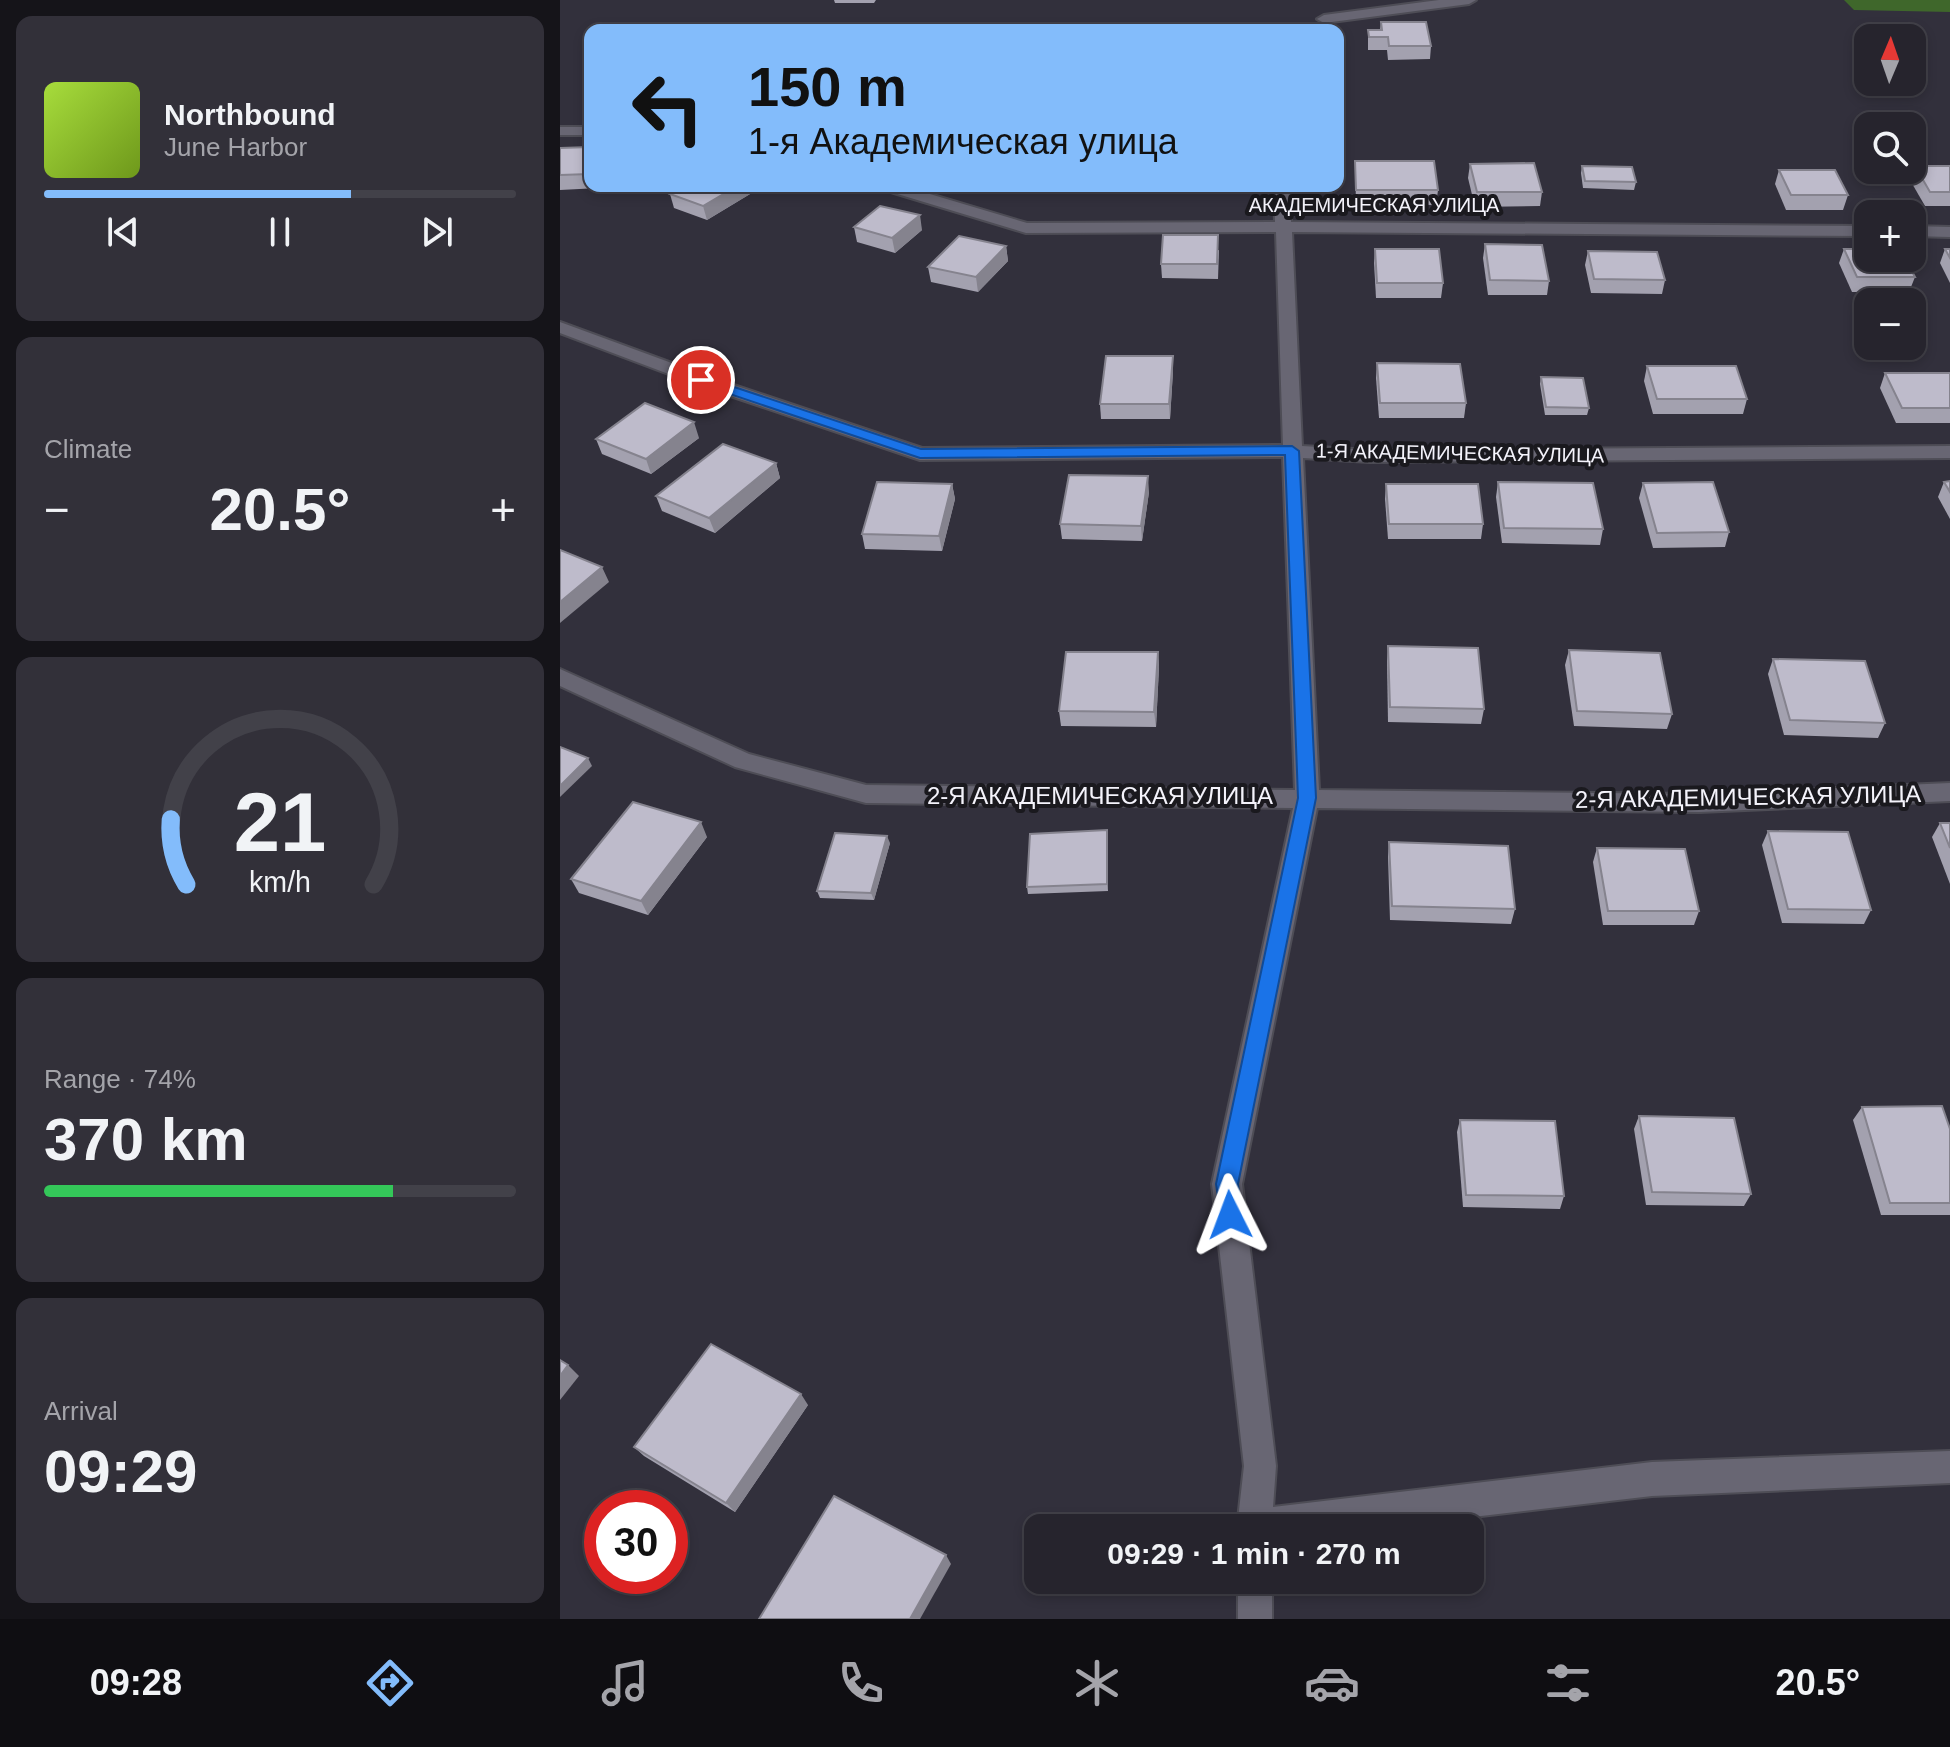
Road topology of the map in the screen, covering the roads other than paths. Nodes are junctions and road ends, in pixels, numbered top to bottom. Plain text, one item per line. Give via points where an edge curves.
1 (1324, 0) edge
2 (1469, 0) edge
3 (1324, 24) edge
4 (1330, 24) edge
5 (560, 131) edge
6 (584, 131) edge
7 (907, 192) edge
8 (1282, 192) edge
9 (1282, 226) junction
10 (1854, 231) edge
11 (1926, 231) edge
12 (1950, 232) edge
13 (560, 327) edge
14 (1292, 451) junction
15 (1950, 452) edge
16 (560, 677) edge
17 (1950, 792) edge
18 (1307, 798) junction
19 (1950, 1467) edge
20 (1255, 1514) edge
21 (1362, 1514) edge
22 (1255, 1594) edge
23 (1255, 1619) edge

1 - 3 street
2 - 4 street
5 - 6 street
7 - 9 street, АКАДЕМИЧЕСКАЯ УЛИЦА via 1026,228
8 - 9 street
9 - 10 street, АКАДЕМИЧЕСКАЯ УЛИЦА
9 - 14 street
11 - 12 street
13 - 14 street, 1-Я АКАДЕМИЧЕСКАЯ УЛИЦА via 920,454
14 - 15 street, 1-Я АКАДЕМИЧЕСКАЯ УЛИЦА via 1370,456
14 - 18 street
16 - 18 street, 2-Я АКАДЕМИЧЕСКАЯ УЛИЦА via 743,761 866,794
17 - 18 street, 2-Я АКАДЕМИЧЕСКАЯ УЛИЦА via 1699,803
18 - 20 street via 1227,1184 1260,1466
19 - 21 street via 1652,1479
22 - 23 street

